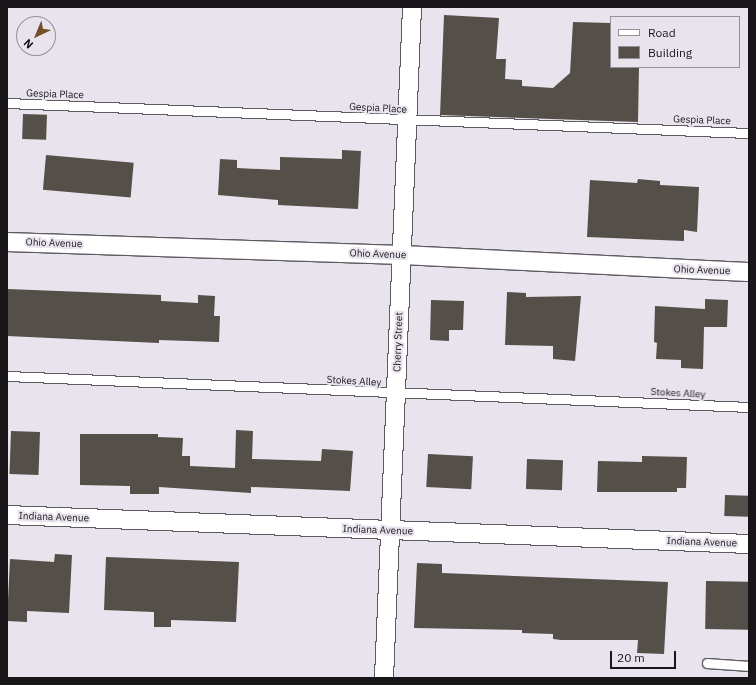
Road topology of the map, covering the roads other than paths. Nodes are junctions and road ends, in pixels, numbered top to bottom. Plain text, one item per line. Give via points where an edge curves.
1 (412, 7) edge
2 (7, 103) edge
3 (408, 120) junction
4 (749, 133) edge
5 (7, 242) edge
6 (402, 255) junction
7 (749, 272) edge
8 (7, 376) edge
9 (395, 394) junction
10 (749, 407) edge
11 (7, 515) edge
12 (390, 531) junction
13 (749, 544) edge
14 (707, 664) dead end
15 (749, 666) edge
16 (384, 678) edge

1 - 3 street, Cherry Street
2 - 3 lane, Gespia Place
3 - 4 lane, Gespia Place
3 - 6 street, Cherry Street
5 - 6 street, Ohio Avenue
6 - 7 street, Ohio Avenue
6 - 9 street, Cherry Street
8 - 9 lane, Stokes Alley
9 - 10 lane, Stokes Alley
9 - 12 street, Cherry Street
11 - 12 street, Indiana Avenue
12 - 13 street, Indiana Avenue
12 - 16 street, Cherry Street
14 - 15 lane

